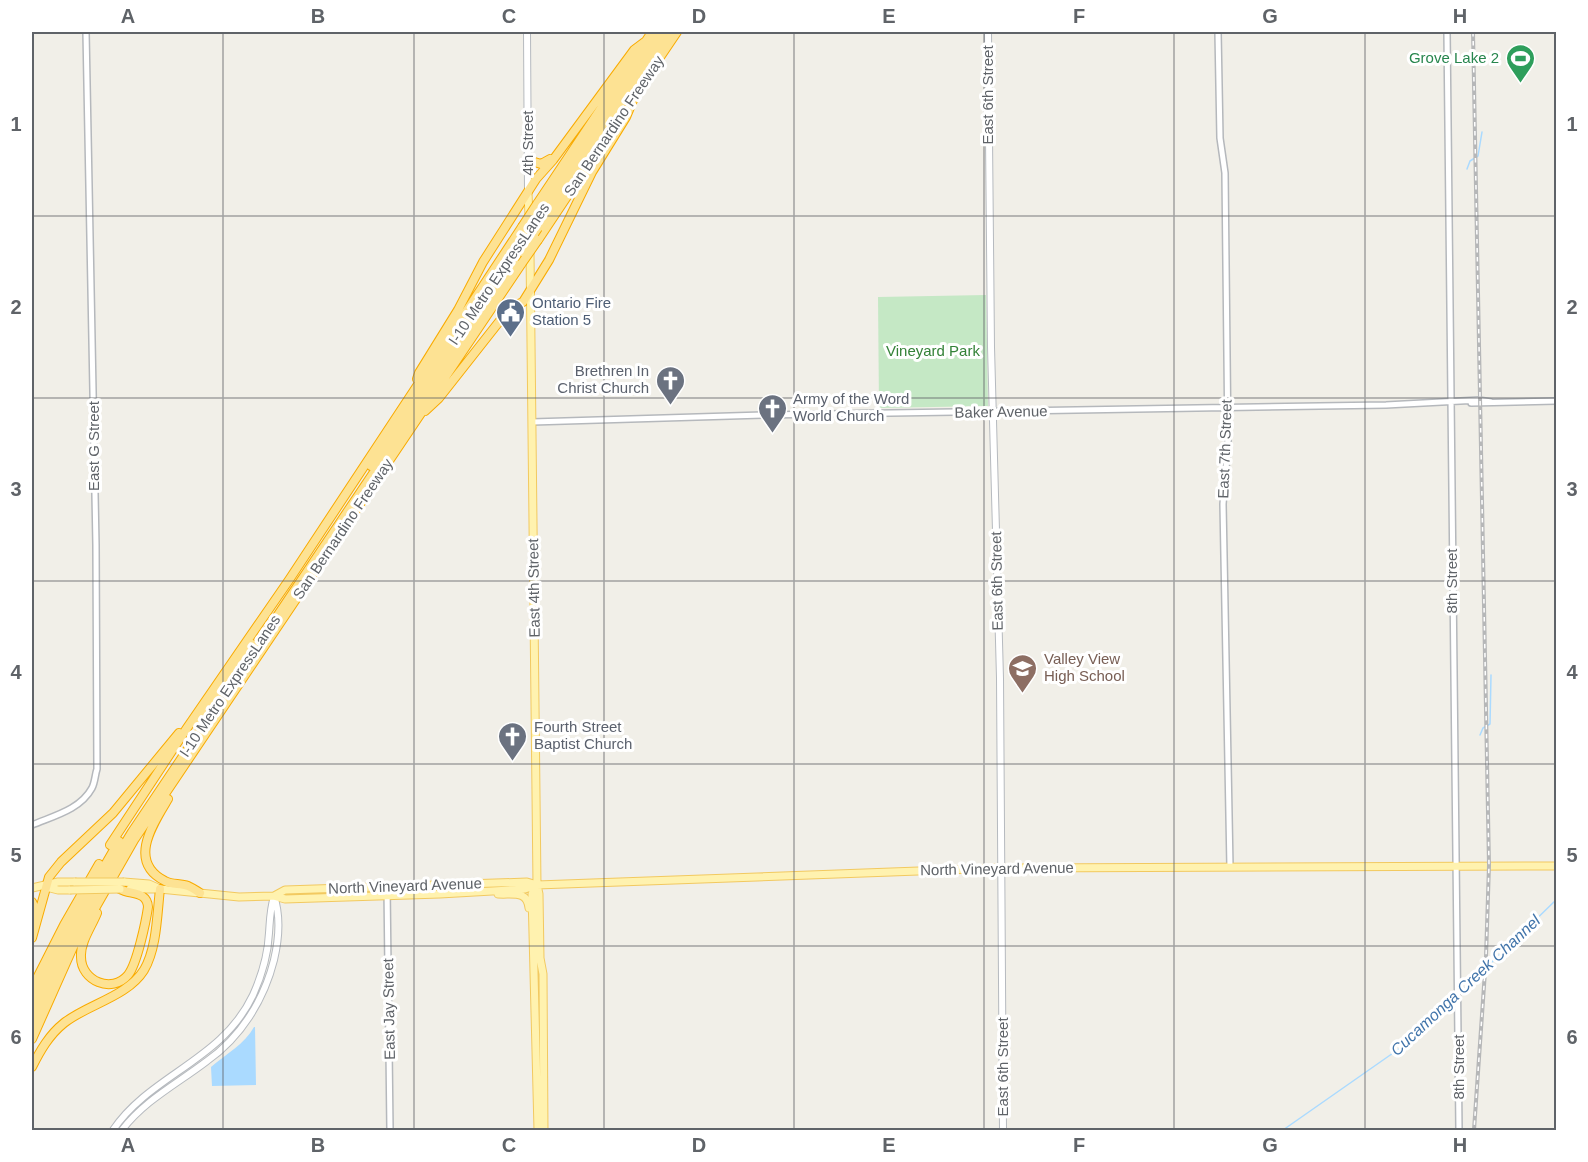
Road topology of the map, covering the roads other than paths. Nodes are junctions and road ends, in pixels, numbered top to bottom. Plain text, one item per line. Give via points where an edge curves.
1 (86, 32) edge
2 (527, 32) edge
3 (652, 32) edge
4 (660, 32) edge
5 (668, 32) edge
6 (677, 32) edge
7 (988, 32) edge
8 (1218, 32) edge
9 (1447, 32) edge
10 (646, 41) junction
11 (636, 93) junction
12 (559, 150) junction
13 (528, 160) junction
14 (528, 192) junction
15 (530, 290) junction
16 (414, 390) junction
17 (1557, 401) edge
18 (1450, 402) junction
19 (1228, 408) junction
20 (994, 412) junction
21 (419, 416) junction
22 (532, 422) junction
23 (187, 728) junction
24 (199, 744) junction
25 (32, 825) edge
26 (1457, 865) junction
27 (1557, 866) edge
28 (1230, 867) junction
29 (1000, 868) junction
30 (112, 876) junction
31 (477, 884) junction
32 (122, 885) junction
33 (537, 885) junction
34 (46, 886) junction
35 (387, 887) junction
36 (32, 888) edge
37 (160, 889) junction
38 (488, 890) junction
39 (200, 892) junction
40 (440, 894) junction
41 (274, 896) junction
42 (387, 896) junction
43 (32, 902) edge
44 (35, 927) junction
45 (32, 938) edge
46 (532, 962) junction
47 (32, 987) edge
48 (32, 1004) edge
49 (32, 1022) edge
50 (32, 1039) edge
51 (32, 1067) edge
52 (113, 1131) edge
53 (122, 1131) edge
54 (390, 1131) edge
55 (538, 1131) edge
56 (544, 1131) edge
57 (1003, 1131) edge
58 (1459, 1131) edge

1 - 25 street, East G Street via 97,769 93,786 83,799 70,809
2 - 13 main road, 4th Street
3 - 10 highway, San Bernardino Freeway
4 - 48 highway, I-10 Metro ExpressLanes, bridge via 124,834 74,919
5 - 49 highway, I-10 Metro ExpressLanes, bridge via 132,832 93,897
6 - 11 highway, San Bernardino Freeway
7 - 20 main road, East 6th Street
8 - 19 street, East 7th Street via 1220,138 1225,173
9 - 18 street, 8th Street
10 - 12 highway via 634,50
10 - 16 highway, San Bernardino Freeway, bridge
11 - 15 highway via 555,250
11 - 21 highway, San Bernardino Freeway, bridge
12 - 13 highway via 545,164
12 - 14 highway
13 - 14 main road, 4th Street
14 - 15 main road, 4th Street
14 - 16 highway via 418,373
15 - 21 highway via 523,302 506,313 432,406
15 - 22 main road, East 4th Street
16 - 23 highway, San Bernardino Freeway
17 - 18 street, Baker Avenue
18 - 19 street, Baker Avenue
18 - 26 street, 8th Street
19 - 20 street, Baker Avenue
19 - 28 street, East 7th Street via 1223,504
20 - 22 street, Baker Avenue
20 - 29 main road, East 6th Street
21 - 24 highway, San Bernardino Freeway
22 - 33 main road, East 4th Street
23 - 34 highway via 177,734 113,813 54,870
23 - 47 highway, San Bernardino Freeway via 93,873
24 - 30 highway, San Bernardino Freeway
24 - 39 highway via 152,826 145,850 150,868 160,878
26 - 27 main road, North Vineyard Avenue
26 - 28 main road, North Vineyard Avenue
26 - 58 street, 8th Street
28 - 29 main road, North Vineyard Avenue
29 - 33 main road, North Vineyard Avenue
29 - 57 main road, East 6th Street
30 - 32 highway via 81,954 84,971 103,983 117,982 130,973 147,912 144,897 127,893
30 - 50 highway, San Bernardino Freeway via 73,947
31 - 33 main road, North Vineyard Avenue
31 - 35 main road, North Vineyard Avenue
31 - 40 main road
32 - 34 main road, North Vineyard Avenue, bridge via 58,882
32 - 34 main road, North Vineyard Avenue, bridge via 70,890
32 - 37 main road, North Vineyard Avenue via 149,884
33 - 38 main road, North Vineyard Avenue
33 - 46 main road, East 4th Street via 532,894
33 - 56 main road, East 4th Street via 543,981
34 - 36 main road, North Vineyard Avenue
34 - 44 highway
35 - 41 main road, North Vineyard Avenue via 285,890
35 - 42 street, East Jay Street
37 - 39 main road, North Vineyard Avenue
37 - 51 highway via 150,953 140,975 127,987 62,1024
38 - 40 main road, North Vineyard Avenue
38 - 46 main road via 494,894 522,894 526,898
39 - 41 main road, North Vineyard Avenue
40 - 42 main road, North Vineyard Avenue
41 - 42 main road, North Vineyard Avenue
41 - 52 main road via 265,962 244,1010 220,1041 142,1098
41 - 53 main road via 278,909 276,949 264,991 245,1023 220,1051 148,1101
42 - 54 street, East Jay Street
43 - 44 highway
44 - 45 highway
46 - 55 main road, East 4th Street

